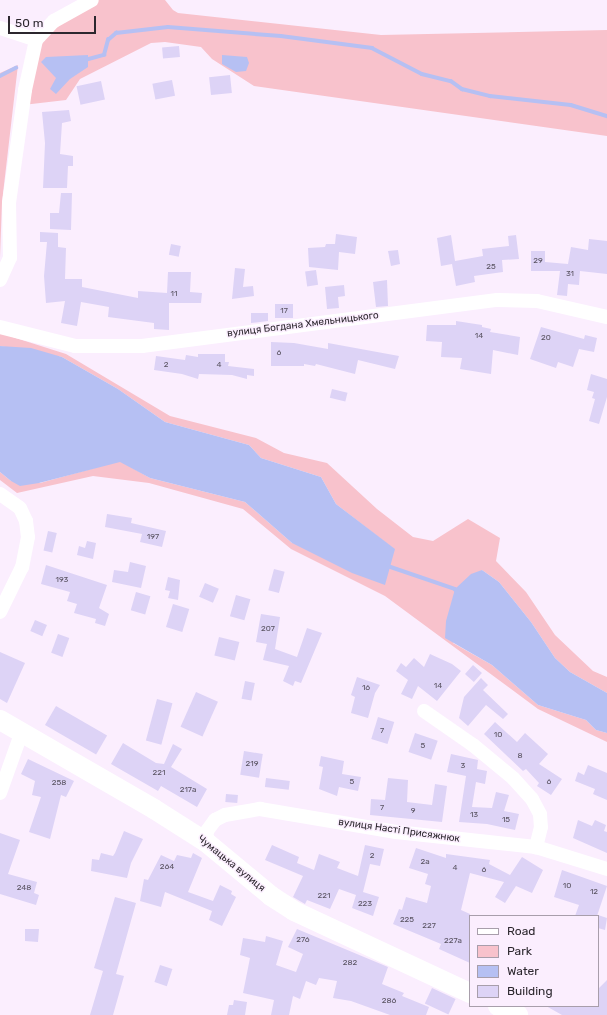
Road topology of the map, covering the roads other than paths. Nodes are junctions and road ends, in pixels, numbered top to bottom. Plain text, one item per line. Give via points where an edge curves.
1 (92, 0) edge
2 (0, 28) edge
3 (36, 40) junction
4 (0, 280) edge
5 (607, 317) edge
6 (0, 327) edge
7 (0, 494) edge
8 (0, 612) edge
9 (424, 711) dead end
10 (0, 720) edge
11 (21, 734) junction
12 (0, 793) edge
13 (206, 842) junction
14 (536, 847) junction
15 (607, 869) edge
16 (469, 993) edge
17 (500, 1007) edge
18 (518, 1015) edge

1 - 3 street via 54,21
2 - 3 street
3 - 4 street via 25,90 9,203 10,258
5 - 6 street, вулиця Богдана Хмельницького via 537,301 497,300 142,346 75,346
7 - 8 street via 20,508 26,521 28,537 22,567
9 - 14 street via 473,745 513,778 532,799 540,814 541,827
10 - 11 street, Чумацька вулиця
11 - 12 street
11 - 13 street, Чумацька вулиця via 154,809
13 - 14 street, вулиця Насті Присяжнюк via 214,820 225,815 260,809 396,832
13 - 16 street, Чумацька вулиця via 271,896 294,911
14 - 15 street, вулиця Насті Присяжнюк
17 - 18 street

